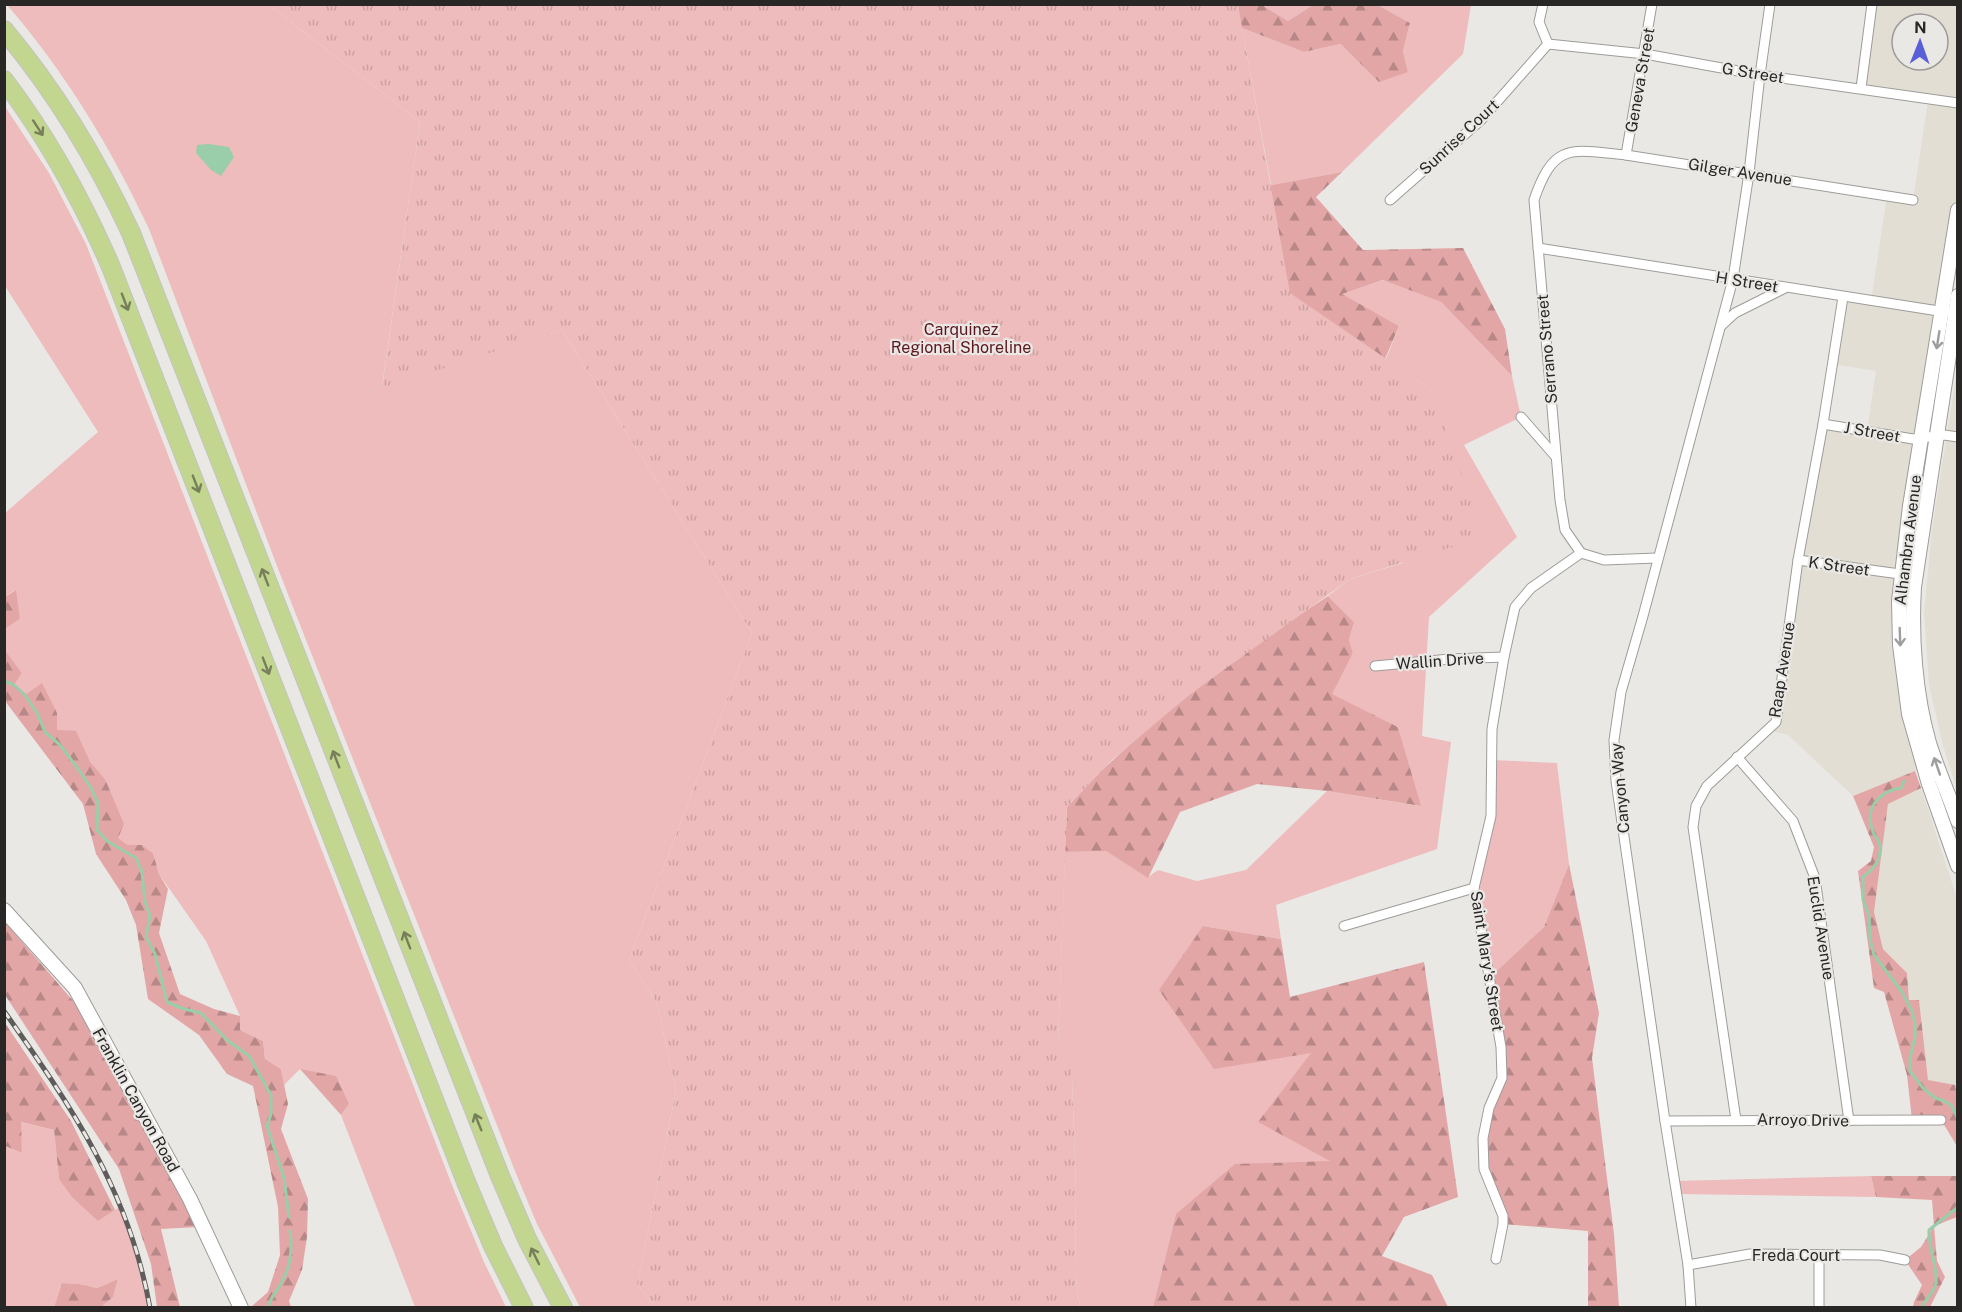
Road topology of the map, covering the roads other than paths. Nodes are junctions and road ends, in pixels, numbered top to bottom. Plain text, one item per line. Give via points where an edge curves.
1 (1543, 4) edge
2 (1652, 4) edge
3 (1770, 4) edge
4 (1872, 4) edge
5 (4, 30) edge
6 (1548, 44) junction
7 (1645, 54) junction
8 (1760, 75) junction
9 (4, 80) edge
10 (1860, 88) junction
11 (1958, 103) edge
12 (1566, 152) joint
13 (1626, 155) junction
14 (1749, 173) junction
15 (1390, 200) dead end
16 (1913, 200) dead end
17 (1958, 210) edge
18 (1956, 229) edge
19 (1538, 248) junction
20 (1732, 279) junction
21 (1785, 288) junction
22 (1958, 296) edge
23 (1843, 297) junction
24 (1948, 313) junction
25 (1720, 326) junction
26 (1521, 417) dead end
27 (1823, 424) junction
28 (1937, 435) junction
29 (1923, 437) junction
30 (1958, 437) edge
31 (1556, 457) junction
32 (1581, 553) junction
33 (1658, 558) junction
34 (1798, 560) junction
35 (1900, 574) junction
36 (1916, 576) junction
37 (1504, 657) junction
38 (1375, 666) dead end
39 (1737, 757) junction
40 (1958, 821) edge
41 (1958, 866) edge
42 (1474, 888) junction
43 (4, 910) edge
44 (1344, 926) dead end
45 (1736, 1120) junction
46 (1941, 1120) dead end
47 (1665, 1121) junction
48 (1849, 1121) junction
49 (1819, 1255) junction
50 (1496, 1258) dead end
51 (1905, 1260) dead end
52 (1688, 1265) junction
53 (241, 1308) edge
54 (524, 1308) edge
55 (563, 1308) edge
56 (1691, 1308) edge
57 (1819, 1308) edge

1 - 6 street via 1539,22
2 - 7 street, Geneva Street
3 - 8 street, Canyon Way
4 - 10 street
55 -> 5 highway via 500,1176 131,233 72,122
6 - 7 street, G Street
6 - 15 street, Sunrise Court via 1481,120
7 - 8 street, G Street
7 - 13 street, Geneva Street
8 - 10 street, G Street
8 - 14 street, Canyon Way
9 -> 54 highway via 61,165 111,267 466,1182
10 - 11 street, G Street
12 - 13 street, Gilger Avenue
12 - 19 street, Serrano Street via 1550,164 1533,200
13 - 14 street, Gilger Avenue
14 - 16 street, Gilger Avenue
14 - 20 street, Canyon Way
17 - 18 main road, Alhambra Avenue
18 - 24 main road, Alhambra Avenue
19 - 20 street, H Street
19 - 31 street, Serrano Street
20 - 21 street, H Street
20 - 25 street, Canyon Way
21 - 23 street, H Street
21 - 25 street via 1735,313
22 - 24 main road, Alhambra Avenue
23 - 24 street, H Street
23 - 27 street, Raap Avenue
24 - 28 main road, Alhambra Avenue
24 -> 29 main road, Alhambra Avenue via 1929,388
25 - 33 street, Canyon Way
26 - 31 street
27 - 29 street, J Street via 1913,439
27 - 34 street, Raap Avenue
28 - 29 street, J Street
28 - 30 street, J Street
28 - 36 main road, Alhambra Avenue
29 - 35 main road, Alhambra Avenue
31 - 32 street, Serrano Street via 1565,530
32 - 33 street via 1604,560
32 - 37 street, Saint Mary's Street via 1531,588 1515,607
33 - 47 street, Canyon Way via 1621,692 1614,740 1616,782
34 - 35 street, K Street
34 - 39 street, Raap Avenue via 1776,722
35 - 36 street, K Street
35 -> 41 main road, Alhambra Avenue via 1900,645 1909,714
40 -> 36 main road, Alhambra Avenue via 1929,744 1923,716 1912,606
37 - 38 street, Wallin Drive
37 - 42 street, Saint Mary's Street via 1492,729 1491,816
39 - 45 street, Raap Avenue via 1707,786 1696,806 1693,827
39 - 48 street, Euclid Avenue via 1793,821 1815,878
42 - 44 street
42 - 50 street, Saint Mary's Street via 1502,1047 1502,1078 1489,1108 1483,1138 1484,1169 1503,1216
43 - 53 main road, Franklin Canyon Road via 75,988 190,1200
45 - 47 street, Arroyo Drive
45 - 48 street, Arroyo Drive
46 - 48 street, Arroyo Drive
47 - 52 street, Canyon Way
49 - 51 street, Freda Court via 1880,1255
49 - 52 street, Freda Court via 1750,1254
49 - 57 street
52 - 56 street, Canyon Way

